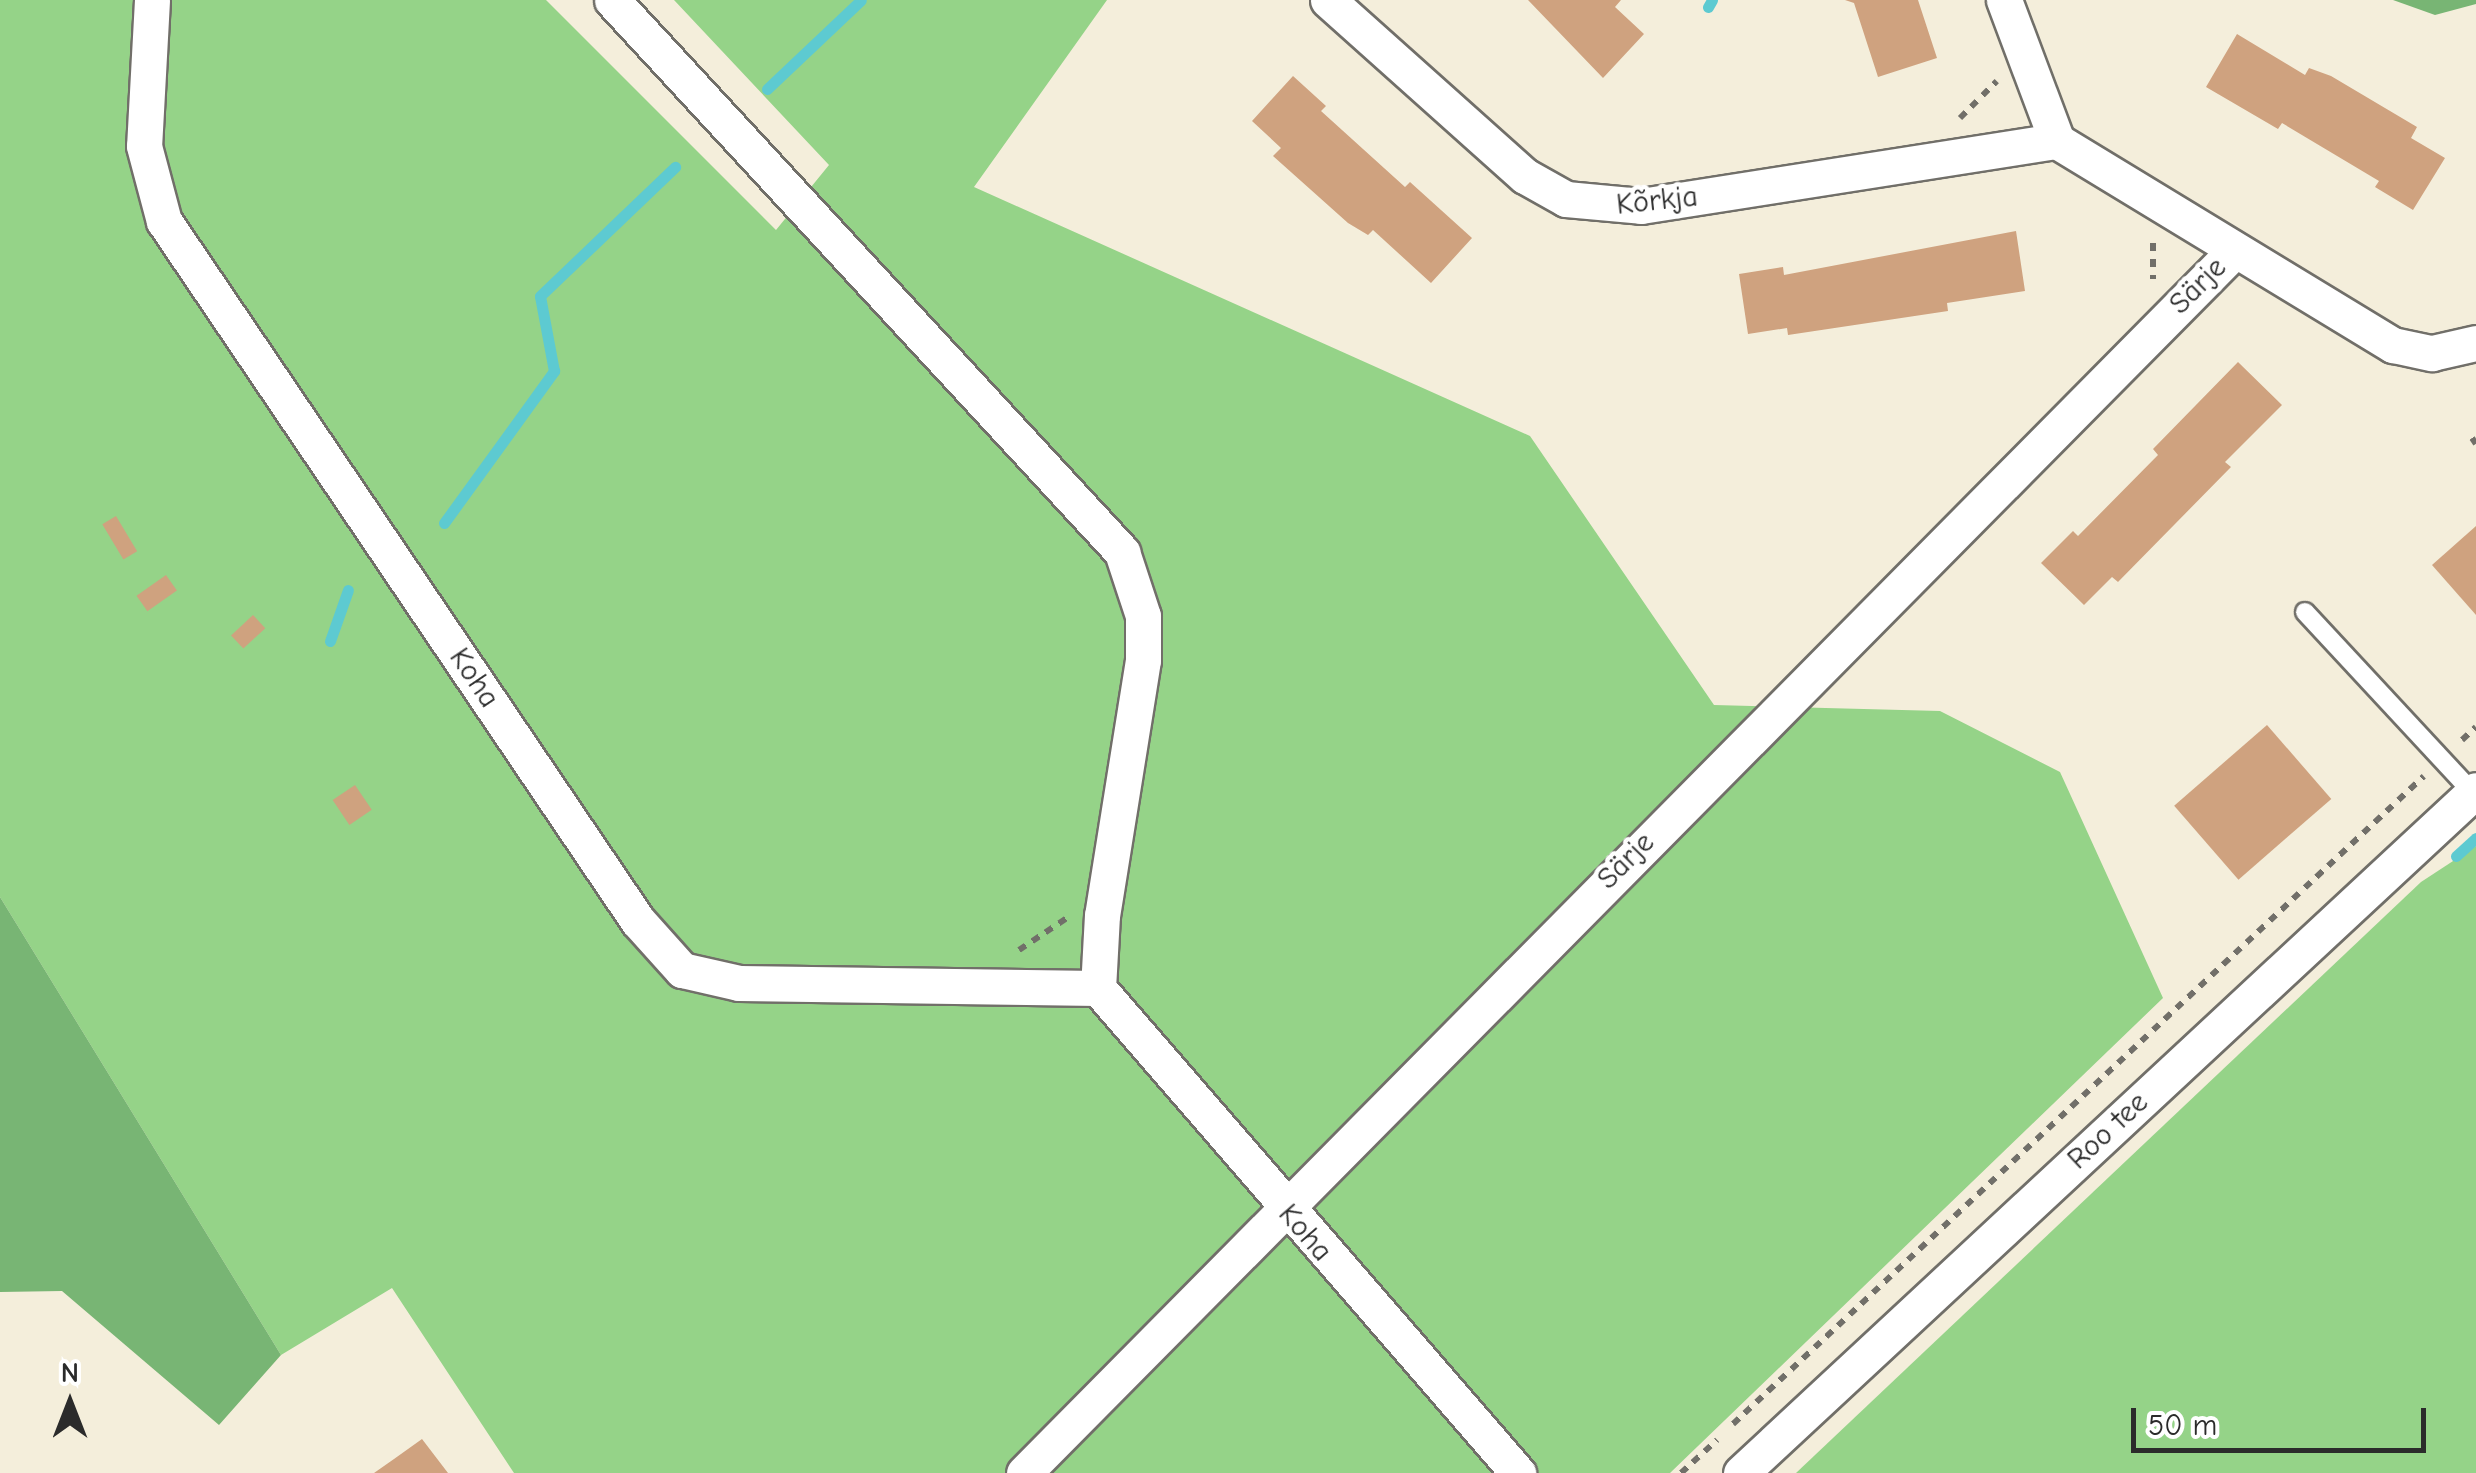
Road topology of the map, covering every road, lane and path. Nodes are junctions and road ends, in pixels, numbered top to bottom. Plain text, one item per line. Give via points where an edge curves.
1 (152, 0) edge
2 (612, 0) edge
3 (1328, 0) edge
4 (2004, 0) edge
5 (2025, 66) junction
6 (1939, 125) dead end
7 (2057, 141) junction
8 (2233, 252) junction
9 (2476, 344) edge
10 (2304, 612) dead end
11 (2476, 727) edge
12 (2441, 759) junction
13 (2474, 791) edge
14 (1098, 988) junction
15 (1283, 1208) junction
16 (1024, 1473) edge
17 (1518, 1473) edge
18 (1681, 1473) edge
19 (1741, 1473) edge

1 - 14 street, Koha via 144,146 164,221 638,921 682,970 740,983
2 - 14 street via 1122,552 1143,616 1142,660 1102,914
3 - 7 street, Kõrkja via 1524,176 1566,198 1603,207
4 - 5 street
5 - 6 path via 2002,75 1973,108
5 - 7 street
7 - 8 street
8 - 9 street via 2393,345 2432,353
8 - 15 street, Särje
10 - 12 lane
11 - 12 path
12 - 13 lane
12 - 18 path
13 - 19 street, Roo tee
14 - 15 street, Koha
15 - 16 street, Särje
15 - 17 street, Koha

